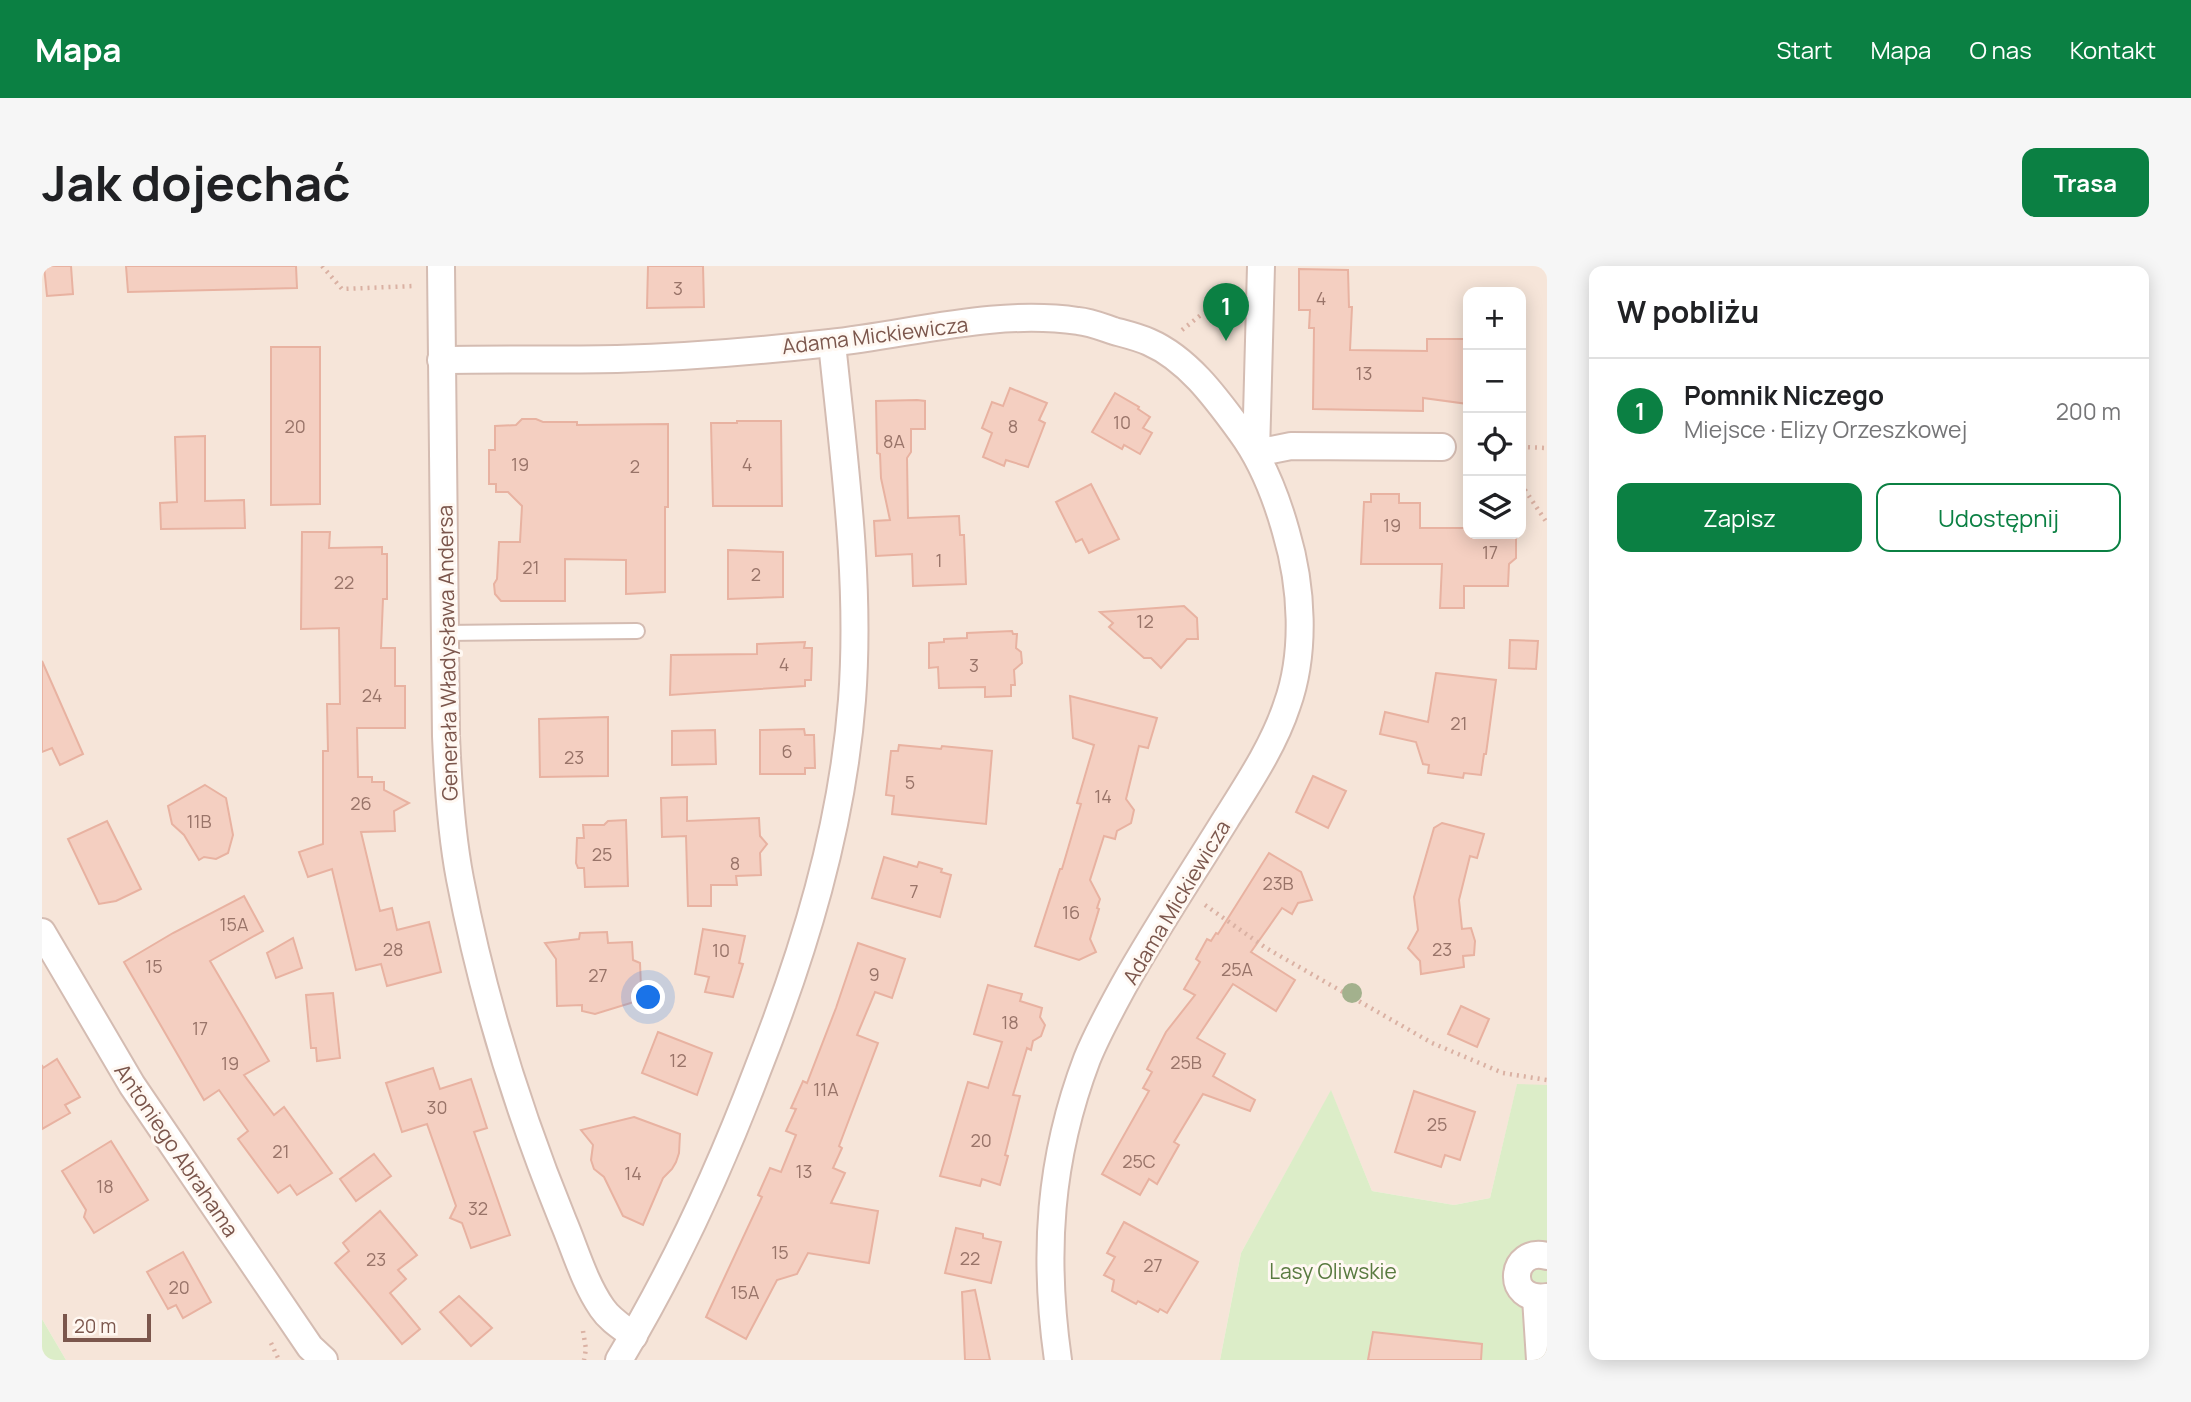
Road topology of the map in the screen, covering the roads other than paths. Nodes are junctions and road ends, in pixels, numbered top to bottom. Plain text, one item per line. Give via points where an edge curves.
1 (441, 266) edge
2 (1261, 266) edge
3 (832, 343) junction
4 (442, 360) junction
5 (1442, 447) dead end
6 (1256, 453) junction
7 (636, 631) dead end
8 (444, 633) junction
9 (42, 932) edge
10 (1547, 1256) edge
11 (1541, 1298) edge
12 (634, 1336) junction
13 (316, 1356) edge
14 (619, 1360) edge
15 (1058, 1360) edge
16 (1540, 1360) edge

1 - 4 street, Generała Władysława Andersa
2 - 6 street
3 - 4 street, Adama Mickiewicza via 715,355
3 - 6 street, Adama Mickiewicza via 1000,319 1085,321 1149,342 1177,358
3 - 12 street via 848,493 855,623 842,789 821,883 789,989 697,1215
4 - 8 street, Generała Władysława Andersa
5 - 6 street via 1291,446
6 - 15 street, Adama Mickiewicza via 1292,551 1300,600 1299,649 1288,705 1258,769 1144,950 1087,1058 1054,1182 1049,1238
7 - 8 lane
8 - 12 street, Generała Władysława Andersa via 449,799 478,958 542,1170 594,1294 613,1321
9 - 13 street, Antoniego Abrahama via 132,1085
10 - 11 street via 1528,1256 1516,1275 1526,1294
11 - 16 street
12 - 14 street

